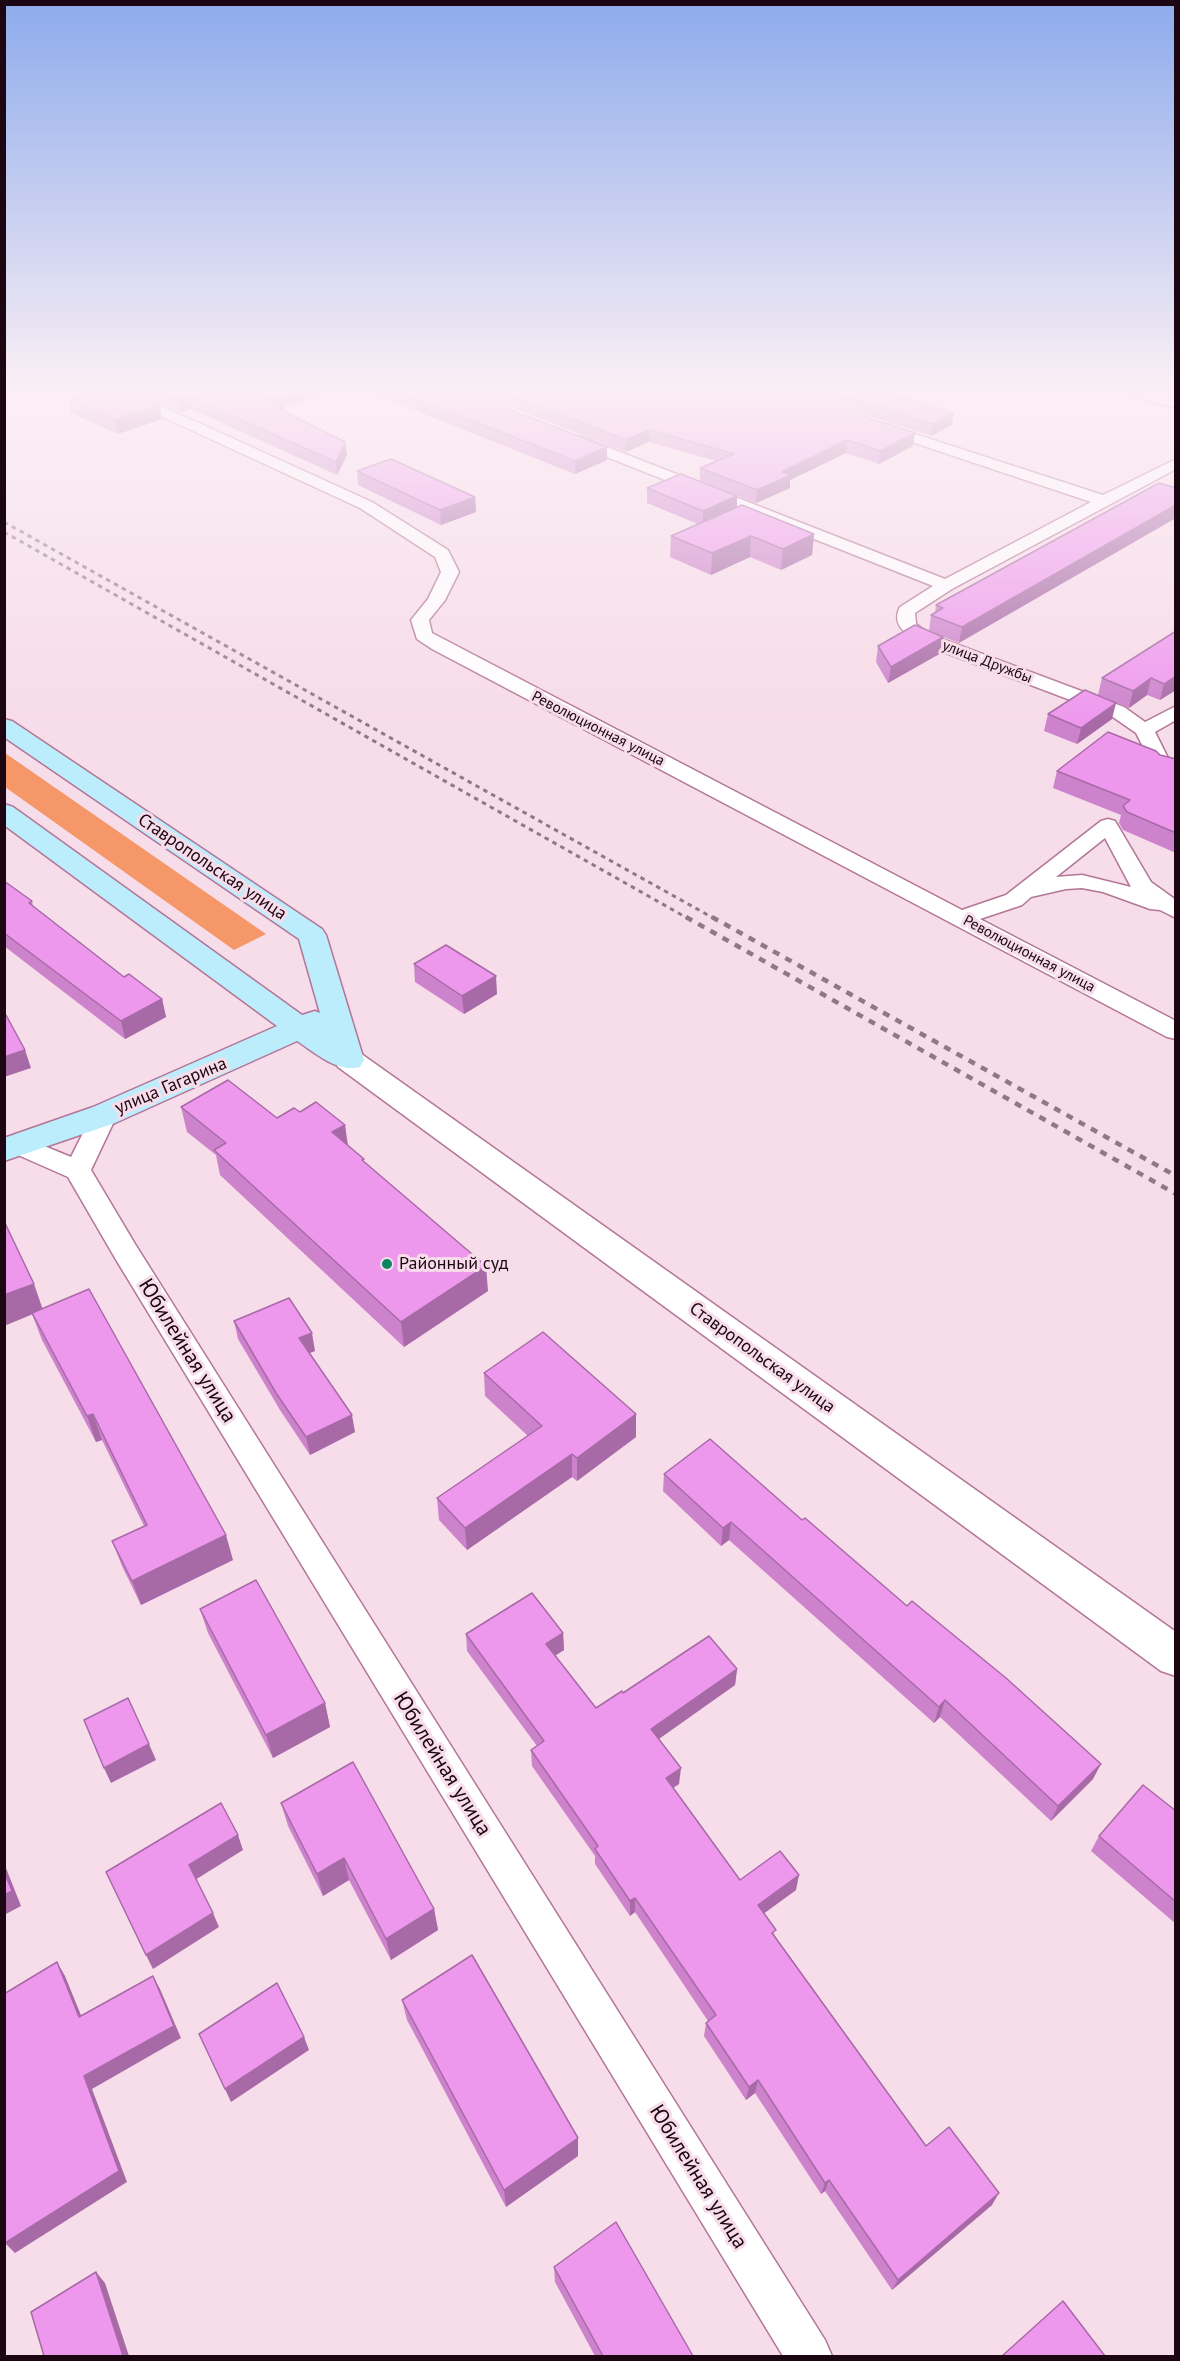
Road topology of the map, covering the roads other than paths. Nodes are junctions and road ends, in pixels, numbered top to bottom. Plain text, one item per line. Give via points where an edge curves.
1 (360, 502) edge
2 (735, 502) edge
3 (1103, 502) edge
4 (946, 585) junction
5 (1176, 712) edge
6 (4, 726) edge
7 (1144, 730) junction
8 (1162, 766) edge
9 (4, 812) edge
10 (1014, 900) junction
11 (1174, 910) edge
12 (961, 918) junction
13 (333, 1012) junction
14 (299, 1028) junction
15 (1176, 1031) edge
16 (349, 1060) junction
17 (104, 1114) junction
18 (11, 1148) edge
19 (78, 1170) junction
20 (1176, 1657) edge
21 (808, 2356) edge

1 - 12 street, Революционная улица via 442,554 450,573 420,621 423,635
2 - 4 street
3 - 4 street
4 - 7 street, улица Дружбы via 906,611 907,626 923,638 1117,711
5 - 7 street
6 - 13 main road, Ставропольская улица via 312,935
7 - 8 street, улица Дружбы
9 - 14 main road, Ставропольская улица
10 - 11 street via 1053,882 1082,879
10 - 11 street via 1108,825 1142,886
10 - 12 street
12 - 15 street, Революционная улица
13 - 14 main road, улица Гагарина
13 - 16 main road, Ставропольская улица
14 - 16 main road, Ставропольская улица
14 - 17 main road, улица Гагарина
16 - 20 street, Ставропольская улица
17 - 18 main road, улица Гагарина
17 - 19 street
18 - 19 street
19 - 21 street, Юбилейная улица

